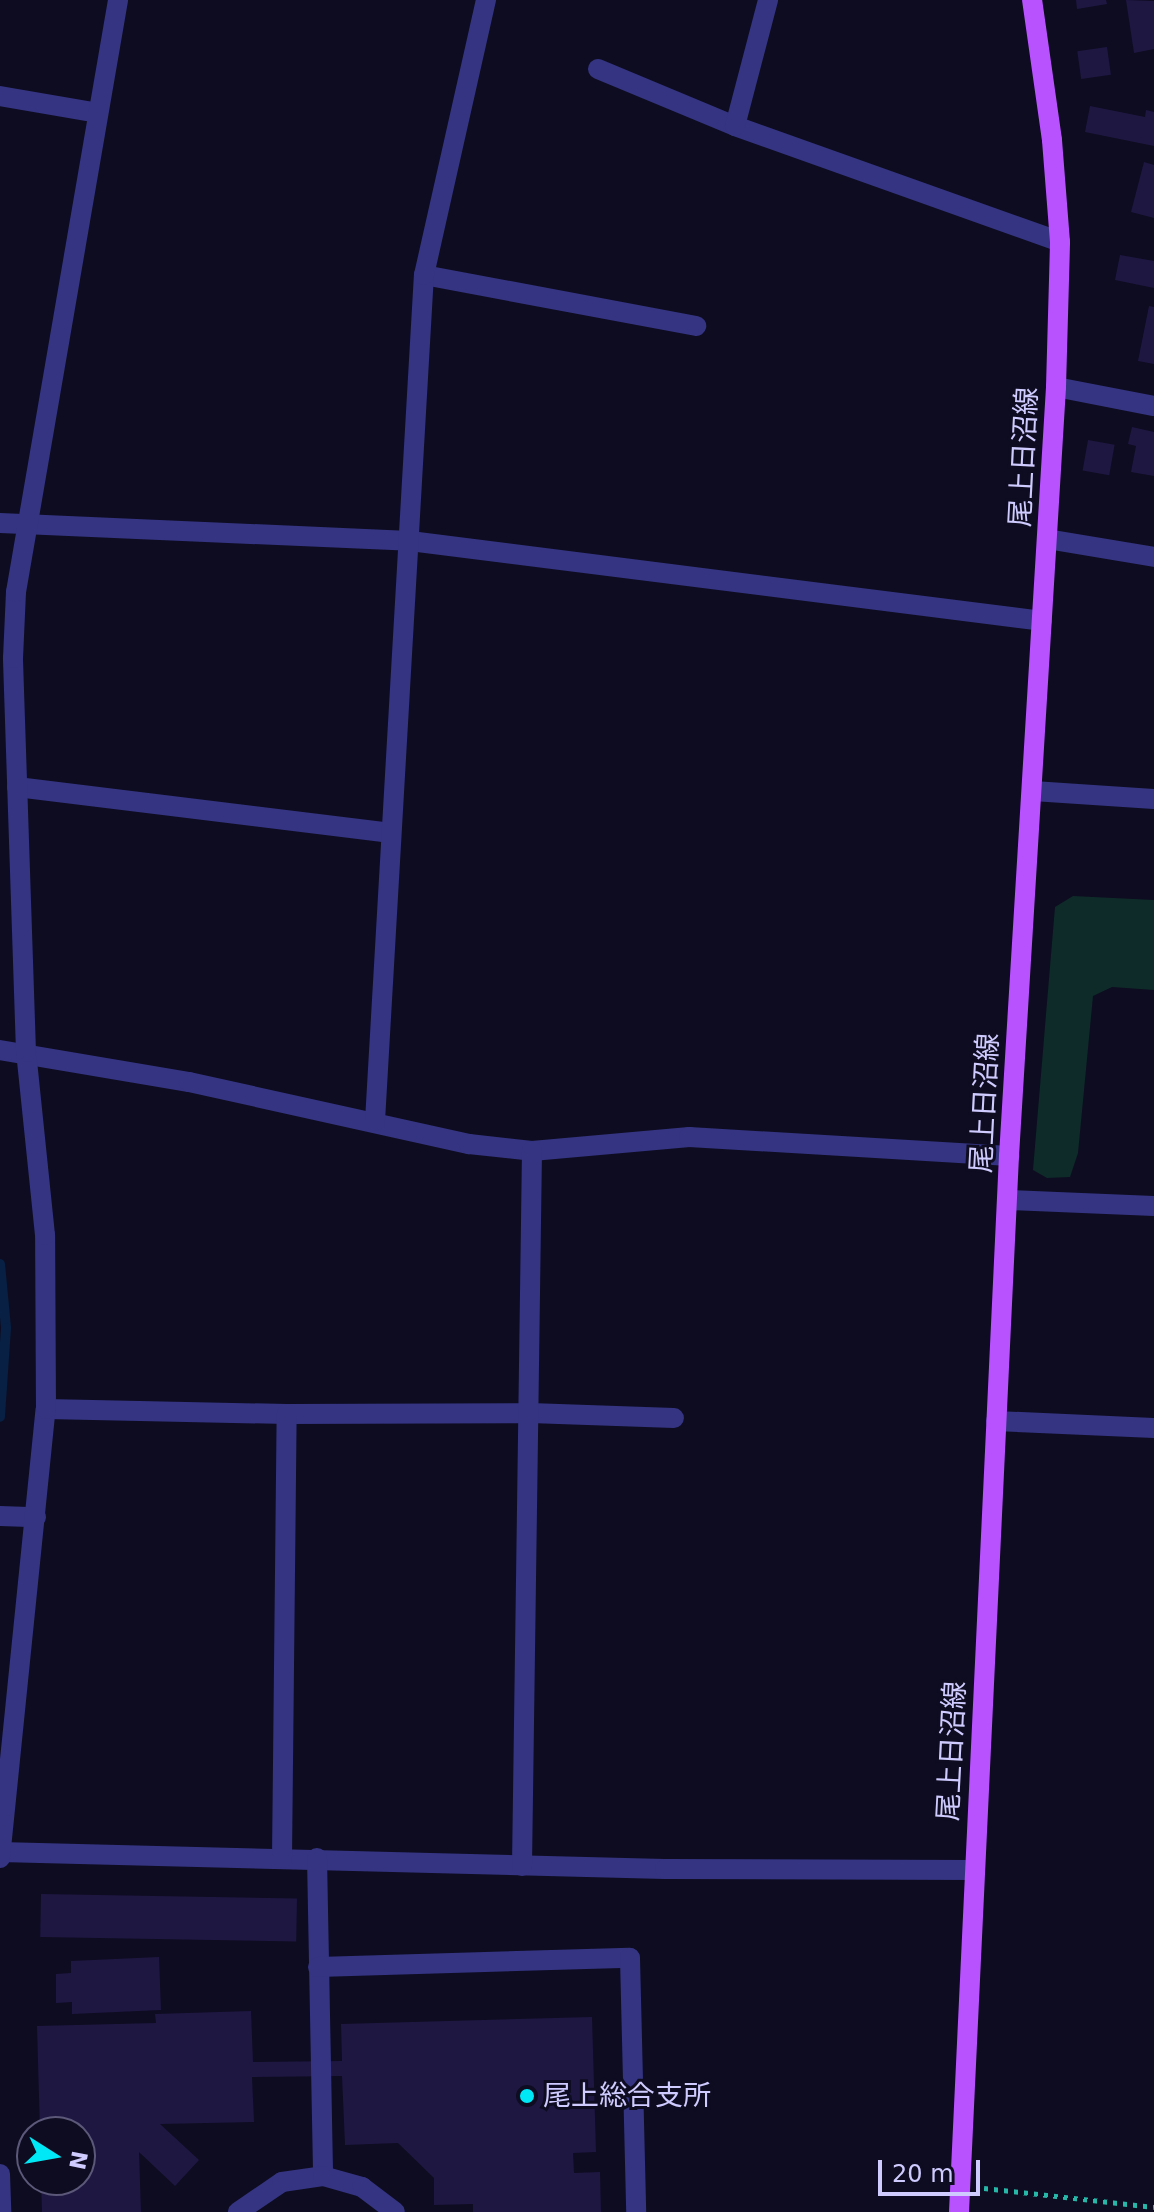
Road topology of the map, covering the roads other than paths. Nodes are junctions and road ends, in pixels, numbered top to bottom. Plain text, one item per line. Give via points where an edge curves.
1 (118, 0) edge
2 (486, 0) edge
3 (768, 0) edge
4 (1032, 0) edge
5 (598, 69) dead end
6 (0, 96) edge
7 (98, 113) junction
8 (735, 126) junction
9 (1060, 242) junction
10 (424, 275) junction
11 (696, 326) dead end
12 (1056, 387) junction
13 (1154, 406) edge
14 (0, 523) edge
15 (28, 523) junction
16 (1047, 539) junction
17 (410, 541) junction
18 (1154, 557) edge
19 (1042, 621) junction
20 (17, 787) junction
21 (1033, 791) junction
22 (1154, 799) edge
23 (389, 833) junction
24 (0, 1050) edge
25 (26, 1052) junction
26 (375, 1121) junction
27 (532, 1151) junction
28 (1009, 1156) junction
29 (1007, 1200) junction
30 (1154, 1206) edge
31 (46, 1409) junction
32 (530, 1413) junction
33 (287, 1414) junction
34 (674, 1418) dead end
35 (996, 1421) junction
36 (1154, 1428) edge
37 (0, 1516) edge
38 (36, 1517) junction
39 (0, 1854) edge
40 (282, 1858) junction
41 (317, 1858) junction
42 (522, 1866) junction
43 (975, 1870) junction
44 (318, 1967) junction
45 (0, 2174) edge
46 (323, 2176) junction
47 (1, 2212) edge
48 (238, 2212) edge
49 (395, 2212) edge
50 (636, 2212) edge
51 (959, 2212) edge

1 - 7 street
2 - 10 street
3 - 8 street
4 - 9 main road, 尾上日沼線
5 - 8 street
6 - 7 street
7 - 15 street
8 - 9 street
9 - 12 main road, 尾上日沼線
10 - 11 street
10 - 17 street
12 - 13 street
12 - 16 main road, 尾上日沼線
14 - 15 street
15 - 17 street
15 - 20 street via 16,592 13,658
16 - 18 street
16 - 19 main road, 尾上日沼線
17 - 19 street
17 - 23 street
19 - 21 main road, 尾上日沼線
20 - 23 street
20 - 25 street
21 - 22 street
21 - 28 main road, 尾上日沼線
23 - 26 street
24 - 25 street
25 - 26 street
25 - 31 street via 45,1235
26 - 27 street via 469,1144
27 - 28 street via 689,1137
27 - 32 street
28 - 29 main road, 尾上日沼線
29 - 30 street
29 - 35 main road, 尾上日沼線
31 - 33 street
31 - 38 street
32 - 33 street
32 - 34 street
32 - 42 street
33 - 40 street
35 - 36 street
35 - 43 main road, 尾上日沼線
37 - 38 street
38 - 39 street
39 - 40 street
40 - 41 street
41 - 42 street
41 - 44 street
42 - 43 street
43 - 51 main road, 尾上日沼線
44 - 46 street
44 - 50 street via 630,1958
45 - 47 street
46 - 48 street via 282,2182
46 - 49 street via 362,2187

